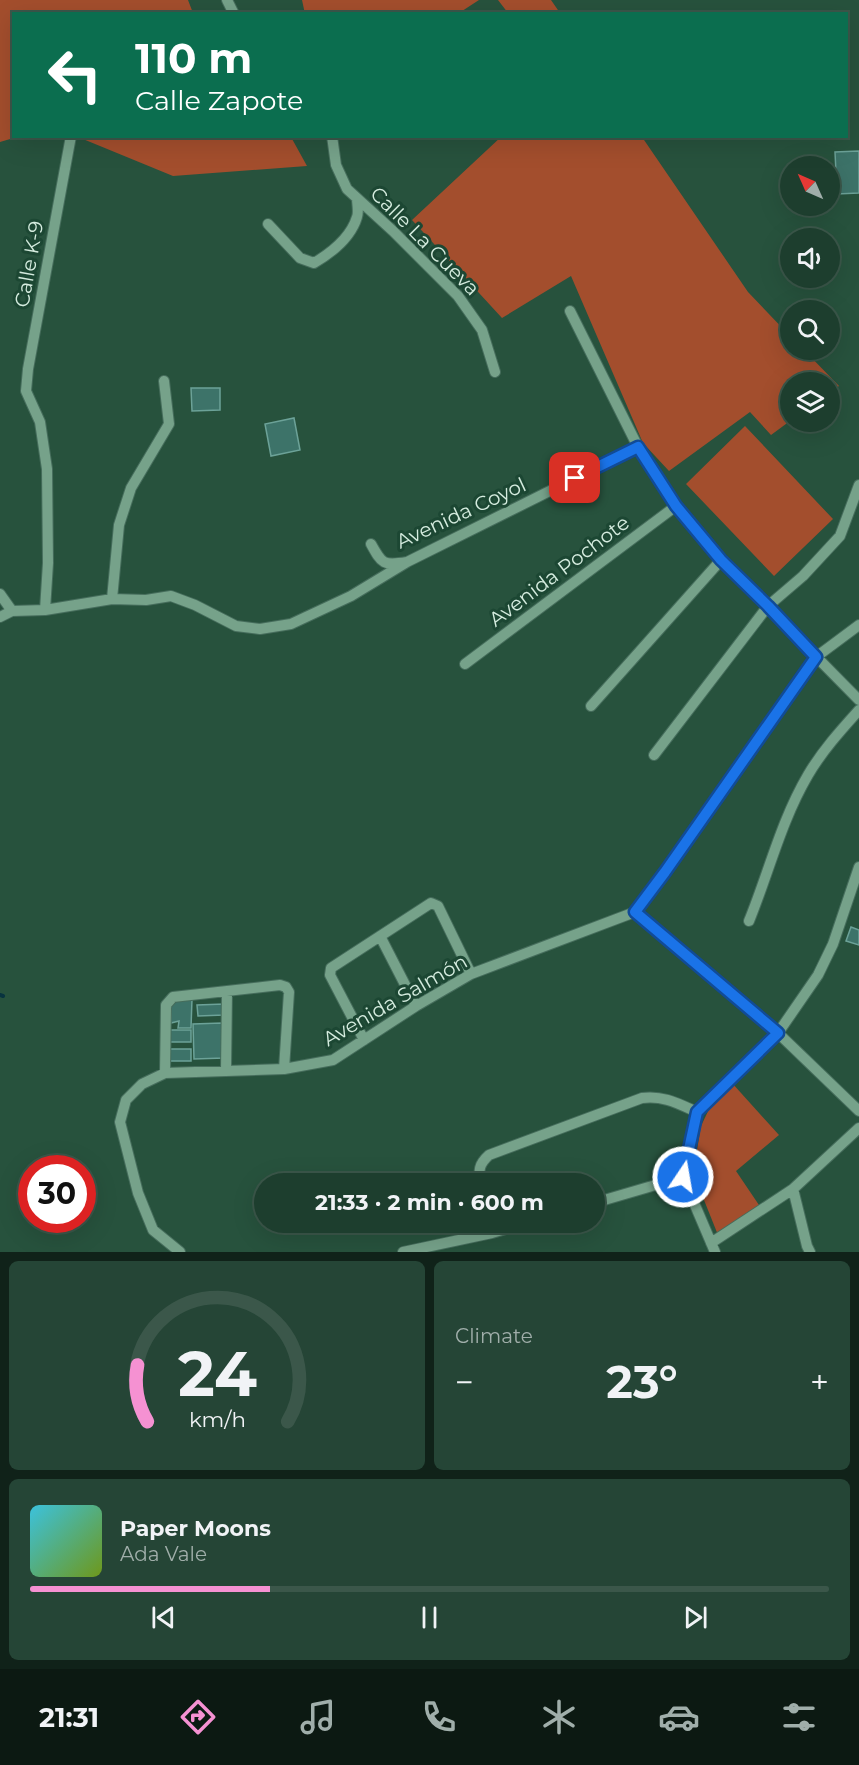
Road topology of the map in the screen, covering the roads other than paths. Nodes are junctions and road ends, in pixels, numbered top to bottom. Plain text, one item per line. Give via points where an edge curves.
1 (71, 138) edge
2 (332, 138) edge
3 (357, 198) junction
4 (268, 224) dead end
5 (570, 311) dead end
6 (495, 372) dead end
7 (164, 381) dead end
8 (638, 447) junction
9 (859, 485) edge
10 (676, 506) junction
11 (371, 544) dead end
12 (721, 560) junction
13 (407, 562) junction
14 (0, 594) edge
15 (111, 598) junction
16 (768, 606) junction
17 (45, 610) junction
18 (12, 611) junction
19 (0, 617) edge
20 (859, 625) edge
21 (816, 657) junction
22 (465, 664) dead end
23 (859, 700) edge
24 (591, 706) dead end
25 (859, 710) edge
26 (654, 755) dead end
27 (859, 867) edge
28 (635, 912) junction
29 (749, 921) dead end
30 (380, 936) junction
31 (471, 974) junction
32 (227, 991) junction
33 (416, 1006) junction
34 (778, 1033) junction
35 (364, 1040) junction
36 (284, 1069) junction
37 (226, 1071) junction
38 (165, 1073) junction
39 (859, 1111) edge
40 (697, 1112) junction
41 (859, 1128) edge
42 (478, 1173) edge
43 (683, 1177) junction
44 (793, 1189) junction
45 (605, 1200) edge
46 (473, 1233) edge
47 (713, 1248) edge
48 (180, 1252) edge
49 (403, 1252) edge
50 (810, 1252) edge

1 - 17 street, Calle K-9 via 26,391 40,422 47,470
2 - 3 street, Calle La Cueva via 336,165 347,189
3 - 4 street via 358,216 347,237 314,263 300,258
3 - 6 street, Calle La Cueva via 458,296 482,330
5 - 8 street
7 - 15 street via 169,424 128,497 119,525
8 - 10 street
8 - 13 street, Avenida Coyol
9 - 16 street via 840,536
10 - 12 street
10 - 22 street, Avenida Pochote
11 - 13 street, Avenida Coyol via 381,561 390,565
12 - 16 street
12 - 24 street
13 - 15 street via 341,601 291,624 260,629 236,626 171,596 146,600
14 - 18 street
15 - 17 street
16 - 21 street
16 - 26 street
17 - 18 street
18 - 19 street
20 - 21 street
21 - 23 street
21 - 28 street
25 - 29 street via 824,750 791,806
27 - 34 street via 833,944 818,975
28 - 31 street, Avenida Salmón
28 - 34 street
30 - 31 street via 435,903
30 - 33 street
30 - 35 street via 330,971
31 - 33 street, Avenida Salmón
32 - 36 street via 286,987 289,992
32 - 37 street
32 - 38 street via 169,1000
33 - 35 street, Avenida Salmón
34 - 39 street
34 - 40 street
35 - 36 street, Avenida Salmón via 333,1060
36 - 37 street, Avenida Salmón
37 - 38 street, Avenida Salmón
38 - 48 street, Avenida Salmón via 142,1084 126,1100 120,1122 138,1193 153,1230
40 - 42 street via 666,1099 642,1098 489,1155 481,1162
40 - 43 street
41 - 44 street
43 - 45 street
43 - 47 street
44 - 47 street
44 - 50 street
46 - 49 street

